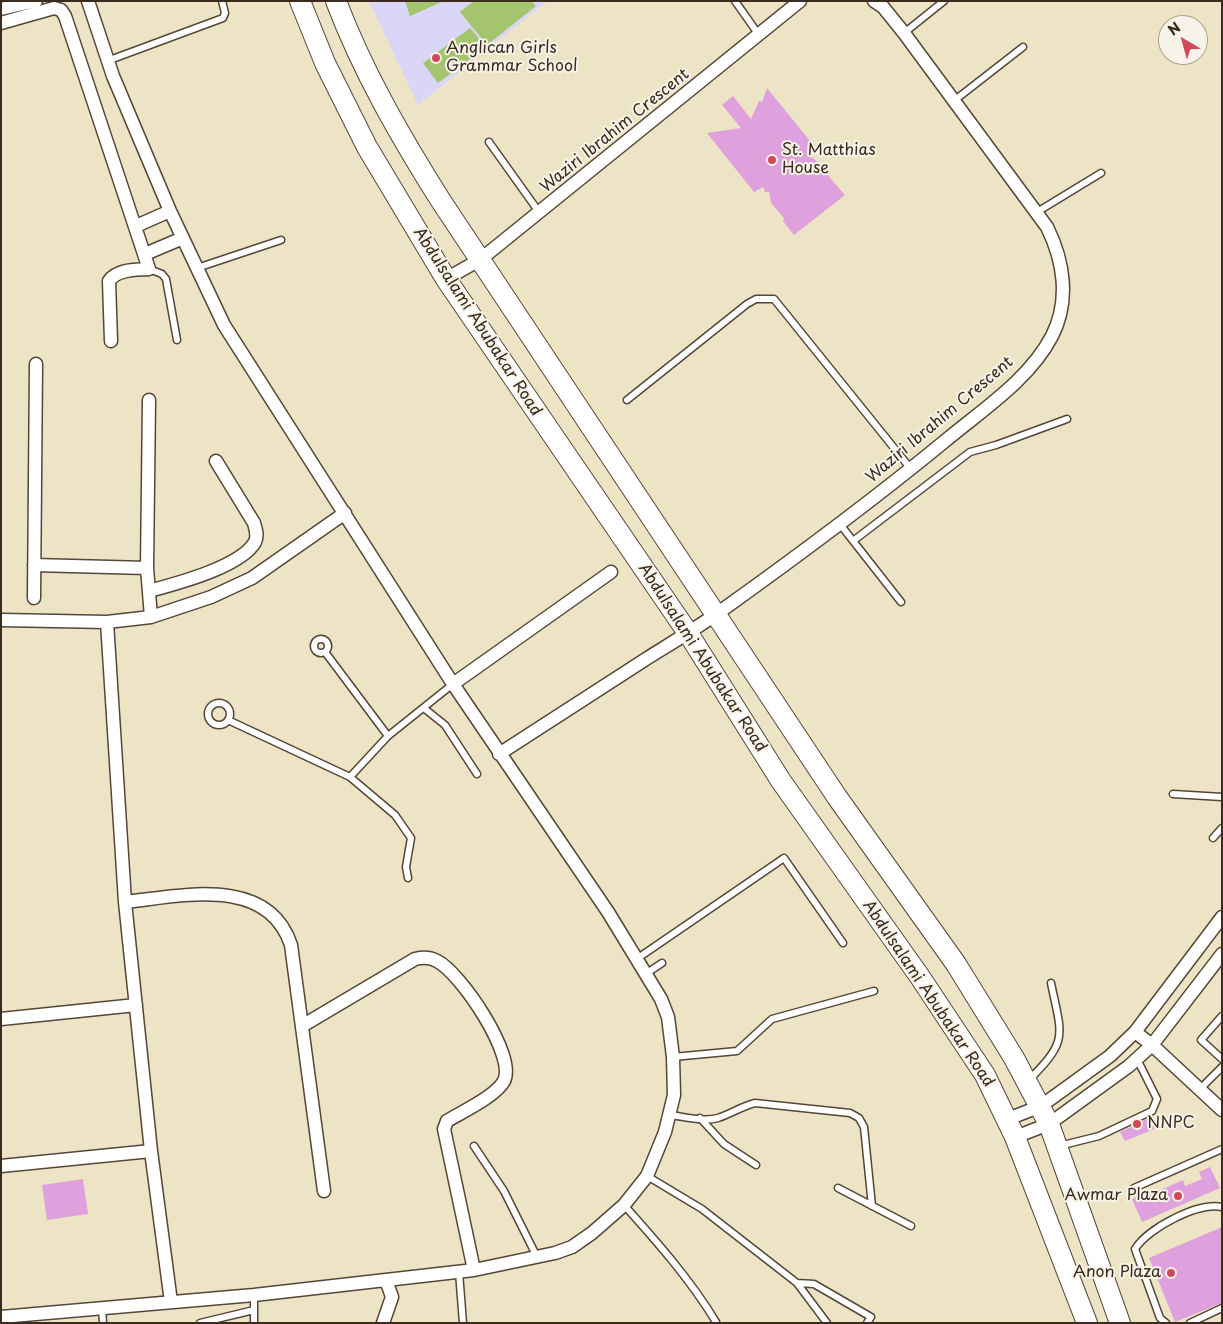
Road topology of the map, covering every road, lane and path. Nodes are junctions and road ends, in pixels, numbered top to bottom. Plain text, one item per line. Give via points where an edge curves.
1 (36, 1) edge
2 (88, 1) edge
3 (222, 1) edge
4 (300, 1) edge
5 (336, 1) edge
6 (735, 1) edge
7 (800, 1) edge
8 (874, 1) edge
9 (944, 1) edge
10 (1, 9) edge
11 (1, 23) edge
12 (904, 33) junction
13 (759, 35) junction
14 (1023, 47) dead end
15 (107, 60) junction
16 (955, 100) junction
17 (489, 142) dead end
18 (1101, 173) dead end
19 (170, 211) junction
20 (540, 212) junction
21 (1037, 212) junction
22 (136, 226) junction
23 (183, 238) junction
24 (281, 240) dead end
25 (145, 254) junction
26 (481, 259) junction
27 (197, 268) junction
28 (149, 269) junction
29 (446, 279) junction
30 (177, 340) dead end
31 (111, 341) dead end
32 (36, 364) dead end
33 (149, 400) dead end
34 (627, 400) dead end
35 (1067, 419) dead end
36 (216, 461) dead end
37 (910, 469) junction
38 (345, 513) junction
39 (838, 523) junction
40 (853, 541) junction
41 (34, 566) junction
42 (147, 568) junction
43 (611, 572) dead end
44 (149, 591) junction
45 (34, 598) dead end
46 (901, 602) dead end
47 (717, 614) junction
48 (150, 617) junction
49 (1, 620) edge
50 (107, 622) junction
51 (688, 632) junction
52 (325, 652) dead end
53 (453, 684) junction
54 (425, 709) junction
55 (228, 720) dead end
56 (388, 736) junction
57 (499, 754) junction
58 (478, 774) dead end
59 (350, 777) junction
60 (1173, 794) dead end
61 (1222, 797) edge
62 (1222, 828) edge
63 (1213, 838) dead end
64 (408, 878) dead end
65 (125, 902) junction
66 (1222, 917) edge
67 (843, 943) dead end
68 (1222, 954) edge
69 (638, 958) junction
70 (662, 963) dead end
71 (647, 973) junction
72 (1051, 983) dead end
73 (874, 990) dead end
74 (136, 1004) junction
75 (1222, 1016) edge
76 (1, 1019) edge
77 (302, 1026) junction
78 (1135, 1032) junction
79 (1152, 1045) junction
80 (673, 1057) junction
81 (1137, 1059) junction
82 (1222, 1060) edge
83 (1222, 1067) edge
84 (1027, 1082) junction
85 (1200, 1089) junction
86 (1222, 1110) edge
87 (670, 1115) junction
88 (1045, 1115) junction
89 (700, 1118) junction
90 (1012, 1128) junction
91 (474, 1146) dead end
92 (1057, 1146) junction
93 (1222, 1149) edge
94 (152, 1151) junction
95 (756, 1165) dead end
96 (1, 1166) edge
97 (647, 1176) junction
98 (838, 1188) dead end
99 (1134, 1188) dead end
100 (324, 1191) dead end
101 (624, 1204) junction
102 (872, 1206) junction
103 (1222, 1207) edge
104 (911, 1226) dead end
105 (538, 1258) junction
106 (474, 1270) junction
107 (459, 1272) junction
108 (386, 1280) junction
109 (797, 1283) junction
110 (254, 1295) junction
111 (171, 1302) junction
112 (102, 1308) junction
113 (1222, 1308) edge
114 (254, 1310) junction
115 (1, 1317) edge
116 (716, 1322) edge
117 (103, 1323) edge
118 (200, 1323) edge
119 (254, 1323) edge
120 (383, 1323) edge
121 (463, 1323) edge
122 (827, 1323) edge
123 (867, 1323) edge
124 (1087, 1323) edge
125 (1120, 1323) edge
126 (1166, 1323) edge
127 (1190, 1323) edge

1 - 10 street
2 - 15 street
3 - 15 lane via 223,18
4 - 29 main road, Abdulsalami Abubakar Road via 325,63 367,147
5 - 26 main road via 395,128
6 - 13 lane
7 - 13 street, Waziri Ibrahim Crescent
8 - 12 street, Waziri Ibrahim Crescent
9 - 12 lane
11 - 22 street via 54,8 65,16
12 - 16 street, Waziri Ibrahim Crescent
13 - 20 street, Waziri Ibrahim Crescent
14 - 16 lane
15 - 19 street
16 - 21 street, Waziri Ibrahim Crescent
17 - 20 lane
18 - 21 lane
19 - 22 street
19 - 23 street
20 - 26 street, Waziri Ibrahim Crescent
21 - 37 street, Waziri Ibrahim Crescent via 1057,247 1064,279 1062,301 1051,338 1027,370 1001,395
22 - 25 street
23 - 25 street
23 - 27 street
24 - 27 lane
25 - 28 street
26 - 29 street, Waziri Ibrahim Crescent
26 - 47 main road
27 - 38 street via 233,339
28 - 30 lane via 166,279
28 - 31 street via 120,272 110,281
29 - 51 main road, Abdulsalami Abubakar Road
32 - 41 street
33 - 42 street
34 - 37 lane via 747,304 756,299 774,299
35 - 40 lane via 970,452
36 - 44 street via 254,523 255,543 215,570
37 - 39 street, Waziri Ibrahim Crescent
38 - 48 street via 252,578 211,597
38 - 53 street
39 - 40 lane
39 - 47 street, Waziri Ibrahim Crescent
40 - 46 lane
41 - 42 street
41 - 45 street
42 - 44 street
43 - 53 street
44 - 48 street
47 - 51 street, Waziri Ibrahim Crescent
47 - 84 main road via 837,797 956,964
48 - 50 street
49 - 50 street
50 - 65 street
51 - 57 street, Waziri Ibrahim Crescent
51 - 90 main road, Abdulsalami Abubakar Road via 782,781 920,977 985,1076
52 - 56 lane
53 - 54 lane
53 - 57 street
54 - 56 lane
54 - 58 lane via 445,725
55 - 59 lane
56 - 59 lane
57 - 69 street
59 - 64 lane via 407,829 411,838 406,867
60 - 61 lane
62 - 63 lane
65 - 74 street
65 - 77 street via 204,893 233,896 270,912 286,930 291,945
66 - 78 street
67 - 69 lane via 784,858
68 - 79 street
69 - 71 street
70 - 71 lane
71 - 80 street via 668,1017
72 - 84 lane via 1060,1033 1058,1046 1051,1058
73 - 80 lane via 772,1018 737,1051
74 - 76 street
74 - 94 street
75 - 82 lane via 1201,1040
77 - 100 street
77 - 106 street via 423,957 439,961 447,968 480,1009 503,1054 504,1081 493,1093 447,1121 444,1129
78 - 79 street
78 - 88 street
79 - 81 street
79 - 85 street
80 - 87 street via 674,1095
81 - 88 street
81 - 92 lane via 1157,1099 1152,1111 1098,1136
83 - 85 lane
84 - 88 main road
85 - 86 street
87 - 89 lane
87 - 97 street
88 - 90 street
88 - 90 street
88 - 92 main road
89 - 95 lane via 724,1144
89 - 102 lane via 719,1118 755,1103 850,1113 860,1118 864,1127
90 - 124 main road, Abdulsalami Abubakar Road
91 - 105 lane via 504,1190
92 - 125 main road
93 - 99 lane
94 - 96 street
94 - 111 street
97 - 101 street
97 - 109 lane via 702,1209
98 - 102 lane
101 - 105 street via 572,1247
101 - 116 lane via 669,1255
102 - 104 lane
103 - 126 lane via 1197,1208 1148,1234 1135,1249 1160,1318
105 - 106 street
106 - 107 street
107 - 108 street
107 - 121 lane
108 - 110 street
108 - 120 street via 392,1302
109 - 122 lane
109 - 123 lane via 814,1284 871,1317
110 - 111 street
110 - 114 lane
111 - 112 street
112 - 115 street
112 - 117 lane
113 - 127 lane
114 - 118 lane
114 - 119 lane

